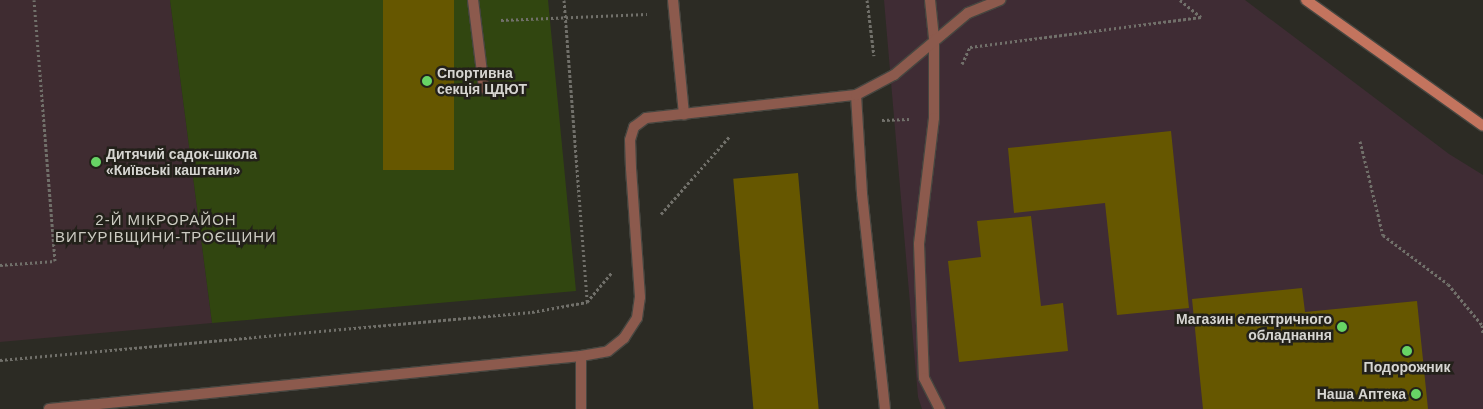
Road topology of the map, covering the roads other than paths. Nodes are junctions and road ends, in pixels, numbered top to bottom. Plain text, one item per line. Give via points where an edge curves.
1 (473, 0) edge
2 (673, 0) edge
3 (930, 0) edge
4 (1001, 0) edge
5 (1306, 0) edge
6 (934, 39) junction
7 (484, 88) dead end
8 (856, 96) junction
9 (684, 114) junction
10 (1483, 126) edge
11 (581, 356) junction
12 (49, 409) edge
13 (581, 409) edge
14 (885, 409) edge
15 (940, 409) edge

1 - 7 lane
2 - 9 lane
3 - 6 lane
4 - 6 lane via 968,13
5 - 10 street
6 - 8 lane via 894,75
6 - 15 lane via 934,118 919,244 924,378
8 - 9 lane
8 - 14 lane via 862,194
9 - 11 lane via 646,118 634,127 630,140 640,297 637,318 624,338 608,351
11 - 12 lane
11 - 13 lane

